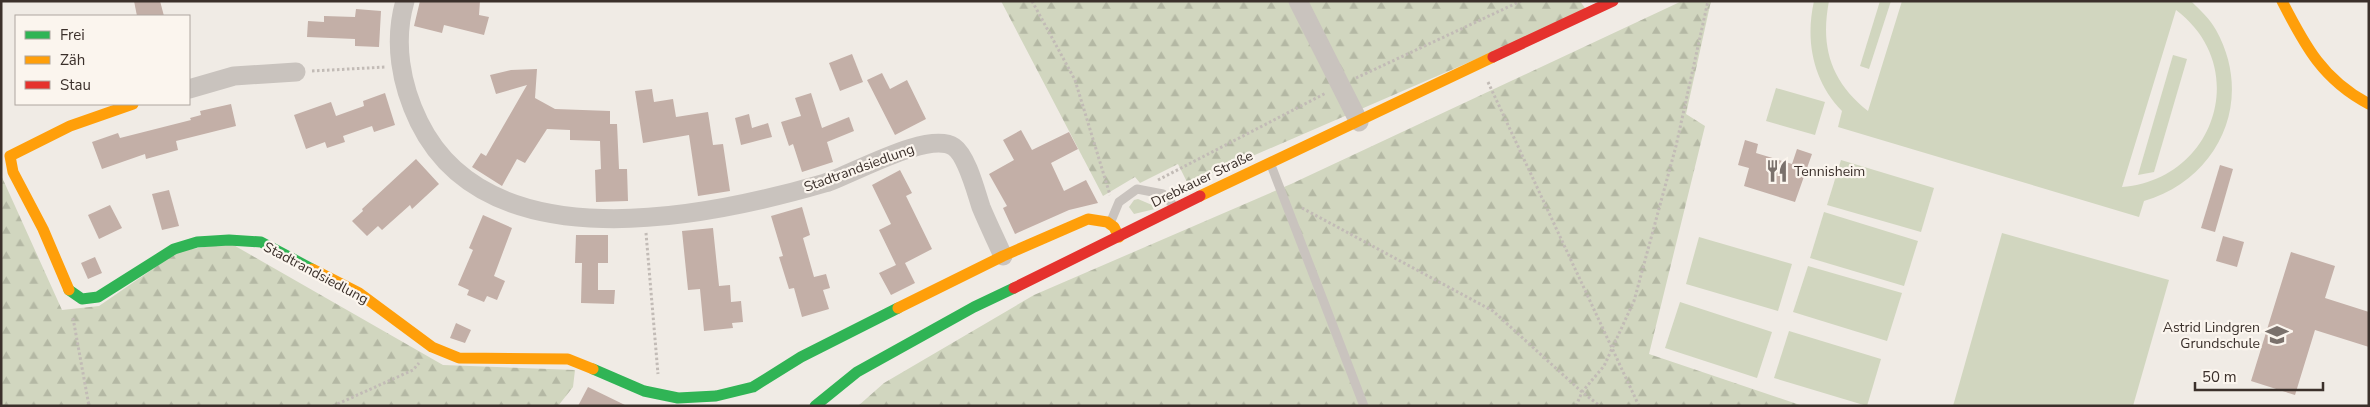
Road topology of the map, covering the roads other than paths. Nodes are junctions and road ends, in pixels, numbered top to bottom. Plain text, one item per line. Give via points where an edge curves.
1 (405, 1) edge
2 (1298, 1) edge
3 (1613, 1) edge
4 (2282, 1) edge
5 (296, 72) road end
6 (190, 89) edge
7 (2369, 104) edge
8 (130, 105) edge
9 (1359, 122) junction
10 (1270, 162) junction
11 (1176, 208) junction
12 (1110, 224) junction
13 (1119, 237) junction
14 (1003, 256) junction
15 (815, 406) edge
16 (1364, 406) edge

1 - 14 street, Stadtrandsiedlung via 399,35 401,66 410,105 435,148 461,176 511,204 541,213 586,218 645,217 748,203 827,182 913,147 938,142 955,147 969,169
2 - 9 street
3 - 9 street, Drebkauer Straße
4 - 7 street via 2304,44 2325,70 2343,89
5 - 6 street via 234,76
8 - 14 street, Stadtrandsiedlung via 38,140 10,156 14,172 68,289 82,299 98,297 174,249 198,242 261,242 359,293 432,347 459,358 568,359 644,391 678,398 716,396 753,387 801,357
9 - 10 street, Drebkauer Straße
10 - 11 street, Drebkauer Straße
10 - 16 lane
11 - 12 lane via 1163,194 1137,189 1114,210
11 - 13 street, Drebkauer Straße
12 - 13 street
12 - 14 street, Stadtrandsiedlung via 1088,219
13 - 15 street, Drebkauer Straße via 974,307 857,372

